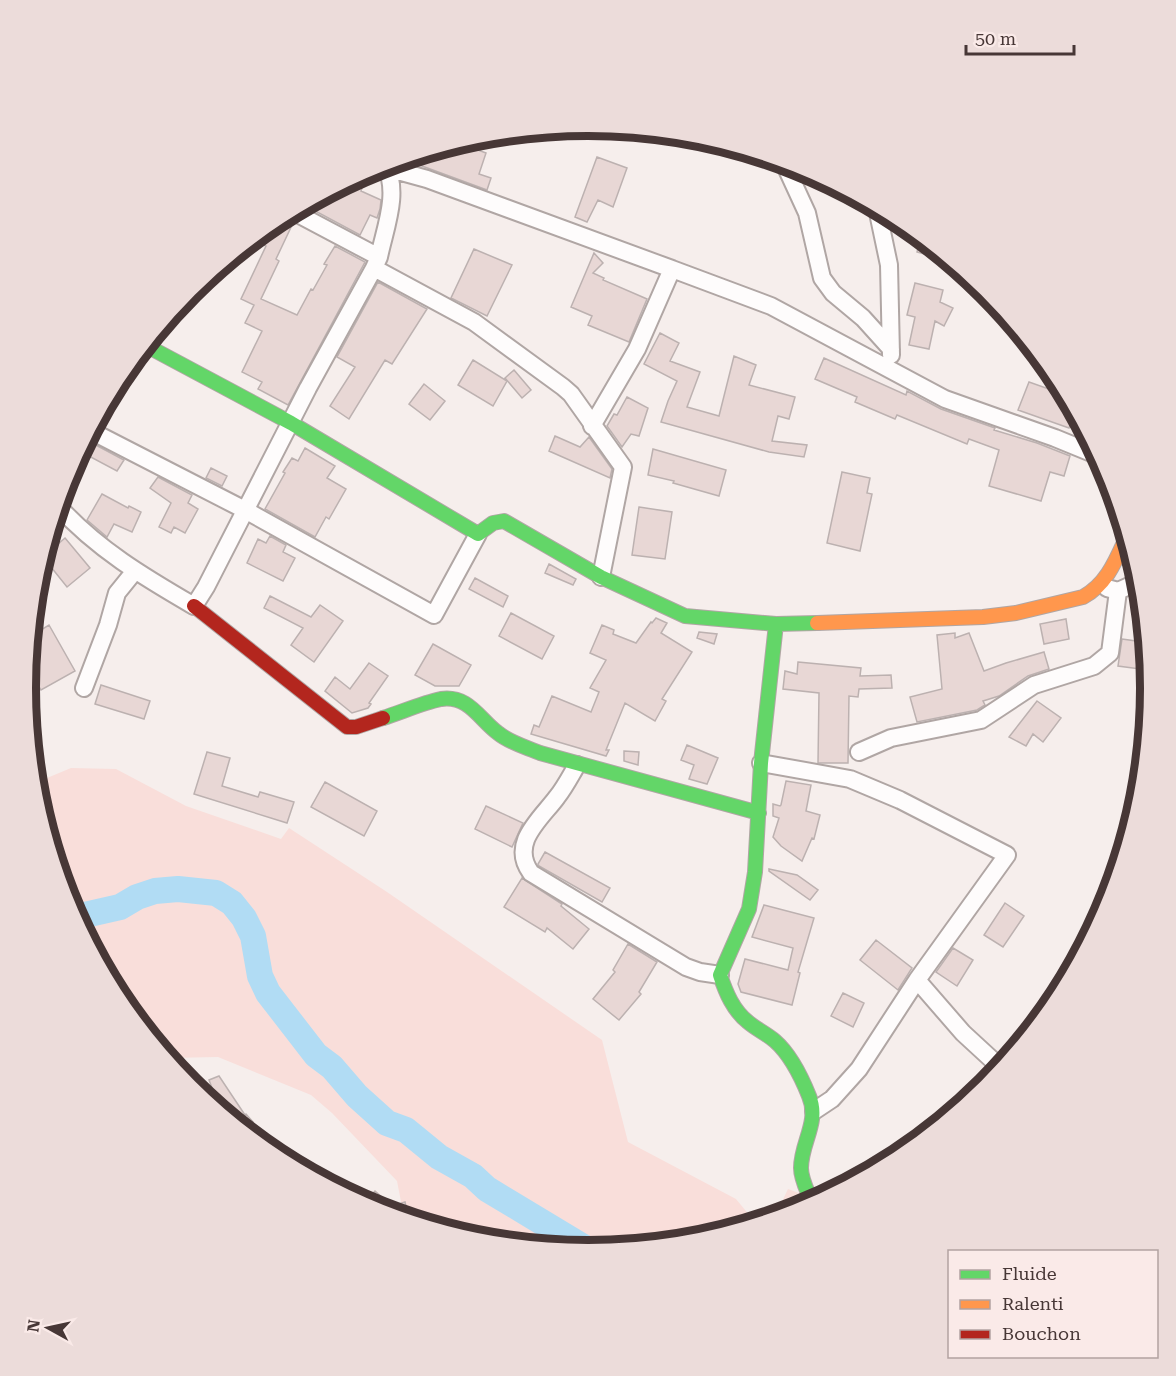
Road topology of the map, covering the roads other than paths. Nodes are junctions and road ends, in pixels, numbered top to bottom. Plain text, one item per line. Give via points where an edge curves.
1 (398, 170) edge
2 (388, 174) edge
3 (789, 174) edge
4 (301, 217) edge
5 (879, 219) edge
6 (376, 262) junction
7 (672, 269) junction
8 (152, 349) edge
9 (891, 350) junction
10 (892, 371) junction
11 (291, 423) junction
12 (592, 426) junction
13 (98, 435) edge
14 (1086, 451) edge
15 (245, 510) junction
16 (64, 513) edge
17 (478, 534) junction
18 (1121, 547) edge
19 (134, 572) junction
20 (601, 577) junction
21 (1101, 586) junction
22 (1130, 586) edge
23 (1118, 591) junction
24 (194, 606) junction
25 (776, 624) junction
26 (84, 688) dead end
27 (859, 752) dead end
28 (761, 763) junction
29 (577, 765) junction
30 (759, 813) junction
31 (720, 975) junction
32 (917, 980) junction
33 (994, 1061) edge
34 (814, 1112) junction
35 (808, 1194) edge

1 - 7 street
2 - 6 street via 392,193
3 - 9 street via 807,213 822,278
4 - 6 street
5 - 9 street via 889,265
6 - 11 street
6 - 12 street via 474,322 536,367 571,394
7 - 10 street via 771,306
7 - 12 street via 637,349
8 - 11 street
9 - 10 street
10 - 14 street via 945,399
11 - 15 street
11 - 17 street
12 - 20 street via 623,467
13 - 15 street
15 - 17 street via 435,615
15 - 24 street
16 - 19 street via 89,538
17 - 20 street via 504,521
18 - 21 street
19 - 24 street
19 - 26 street via 117,593
20 - 25 street via 685,616
21 - 23 street
21 - 25 street via 1083,597 983,618
22 - 23 street
23 - 27 street via 1110,653 1094,666 1034,686 981,720 891,738
24 - 29 street via 347,727 442,699 461,701 508,740
25 - 28 street
28 - 30 street
28 - 32 street via 850,779 1007,855
29 - 30 street
29 - 31 street via 528,833 523,852 531,873 686,967
30 - 31 street via 749,909
31 - 34 street via 729,1000 747,1022 786,1053
32 - 33 street
32 - 34 street via 859,1069 832,1099
34 - 35 street via 801,1167

